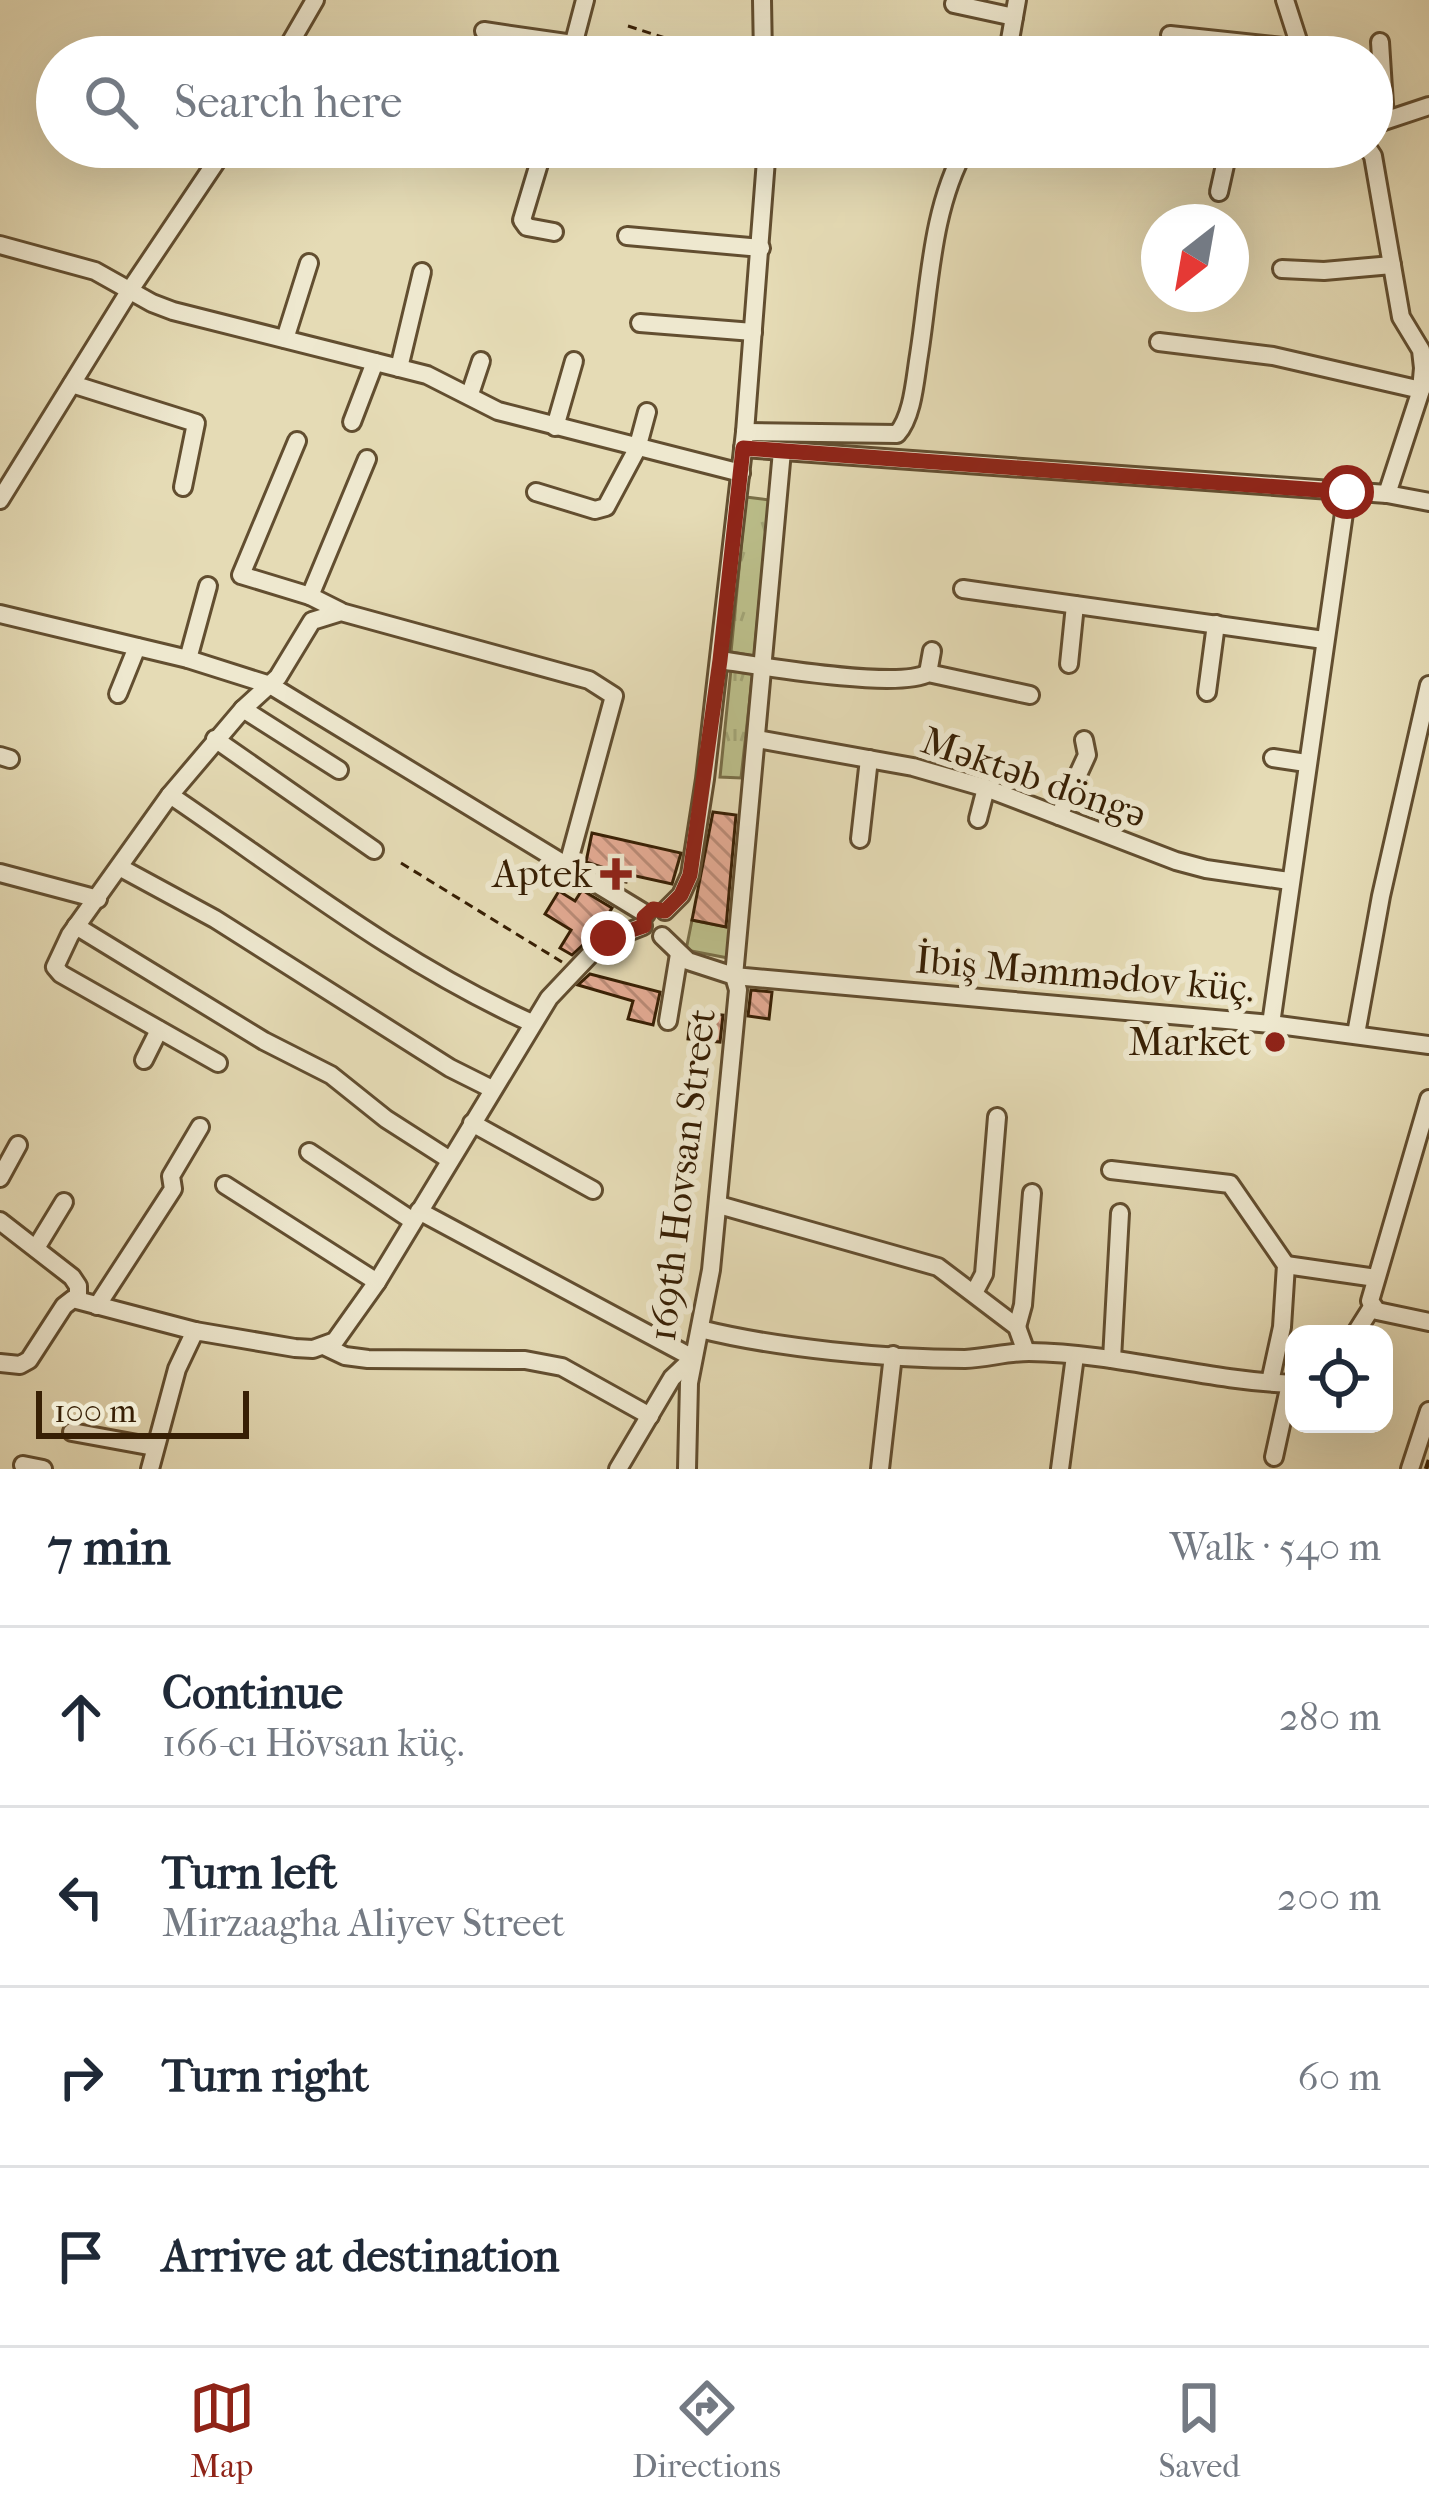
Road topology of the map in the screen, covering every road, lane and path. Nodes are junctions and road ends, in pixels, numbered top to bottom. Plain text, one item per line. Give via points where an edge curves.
1 (315, 0) edge
2 (585, 0) edge
3 (762, 0) edge
4 (1286, 0) edge
5 (954, 4) dead end
6 (1016, 8) edge
7 (628, 26) dead end
8 (484, 31) dead end
9 (1170, 35) dead end
10 (294, 36) edge
11 (506, 36) edge
12 (576, 36) edge
13 (659, 36) edge
14 (763, 36) edge
15 (1177, 36) edge
16 (1297, 36) edge
17 (1429, 106) edge
18 (1393, 118) edge
19 (212, 168) edge
20 (538, 168) edge
21 (766, 168) edge
22 (956, 168) edge
23 (1224, 168) edge
24 (1375, 168) edge
25 (1219, 192) dead end
26 (554, 232) dead end
27 (627, 236) dead end
28 (0, 245) edge
29 (761, 248) junction
30 (309, 263) dead end
31 (1392, 265) junction
32 (1282, 268) dead end
33 (422, 272) dead end
34 (130, 290) junction
35 (640, 323) dead end
36 (753, 332) junction
37 (285, 339) junction
38 (1159, 341) dead end
39 (481, 361) dead end
40 (574, 361) dead end
41 (375, 362) junction
42 (399, 368) junction
43 (72, 384) junction
44 (1421, 390) junction
45 (470, 394) junction
46 (647, 412) dead end
47 (352, 422) dead end
48 (555, 428) junction
49 (744, 440) junction
50 (297, 441) dead end
51 (637, 448) junction
52 (782, 451) junction
53 (367, 459) dead end
54 (741, 473) junction
55 (183, 488) dead end
56 (536, 492) dead end
57 (1347, 492) junction
58 (1387, 494) junction
59 (0, 500) edge
60 (1429, 502) edge
61 (208, 586) dead end
62 (963, 589) dead end
63 (310, 596) junction
64 (1075, 605) junction
65 (341, 611) junction
66 (0, 614) edge
67 (1216, 624) junction
68 (1324, 640) junction
69 (137, 647) junction
70 (932, 651) dead end
71 (188, 659) junction
72 (720, 660) junction
73 (1069, 664) dead end
74 (763, 666) junction
75 (928, 673) junction
76 (270, 685) junction
77 (1429, 685) edge
78 (1207, 692) dead end
79 (118, 694) dead end
80 (1030, 695) dead end
81 (242, 709) junction
82 (215, 739) junction
83 (757, 739) junction
84 (1084, 740) dead end
85 (1273, 758) dead end
86 (869, 759) junction
87 (1306, 763) junction
88 (339, 770) dead end
89 (986, 788) junction
90 (170, 795) junction
91 (1059, 816) junction
92 (978, 819) dead end
93 (860, 839) dead end
94 (374, 850) dead end
95 (400, 863) dead end
96 (121, 868) junction
97 (567, 868) junction
98 (0, 873) edge
99 (1289, 880) junction
100 (98, 898) junction
101 (665, 911) junction
102 (645, 920) junction
103 (76, 926) junction
104 (662, 936) junction
105 (679, 954) junction
106 (574, 969) junction
107 (734, 976) junction
108 (668, 1021) dead end
109 (532, 1023) junction
110 (1271, 1024) junction
111 (159, 1030) junction
112 (1356, 1034) junction
113 (1429, 1045) edge
114 (143, 1060) dead end
115 (218, 1063) dead end
116 (492, 1089) junction
117 (1429, 1099) edge
118 (997, 1117) dead end
119 (472, 1124) junction
120 (200, 1127) dead end
121 (18, 1145) dead end
122 (309, 1152) dead end
123 (450, 1160) junction
124 (1111, 1170) dead end
125 (0, 1178) edge
126 (226, 1185) dead end
127 (593, 1190) dead end
128 (1032, 1193) dead end
129 (64, 1202) dead end
130 (718, 1204) junction
131 (1120, 1213) dead end
132 (416, 1216) junction
133 (0, 1221) edge
134 (36, 1248) junction
135 (1286, 1265) junction
136 (1376, 1278) junction
137 (377, 1282) junction
138 (974, 1293) junction
139 (78, 1299) junction
140 (97, 1306) junction
141 (1372, 1307) junction
142 (1429, 1322) edge
143 (1361, 1325) edge
144 (1017, 1327) junction
145 (700, 1329) junction
146 (194, 1331) junction
147 (326, 1347) junction
148 (1026, 1352) junction
149 (893, 1355) junction
150 (1075, 1356) junction
151 (693, 1358) junction
152 (1112, 1359) junction
153 (0, 1363) edge
154 (1270, 1382) junction
155 (1285, 1383) edge
156 (1429, 1411) edge
157 (1285, 1412) edge
158 (650, 1416) junction
159 (72, 1432) dead end
160 (154, 1447) junction
161 (1274, 1457) dead end
162 (23, 1465) dead end
163 (43, 1469) edge
164 (149, 1469) edge
165 (618, 1469) edge
166 (687, 1469) edge
167 (880, 1469) edge
168 (1060, 1469) edge
169 (1410, 1469) edge

1 - 10 street
2 - 12 street
3 - 14 street
4 - 16 street
5 - 6 street
7 - 13 path
8 - 11 street
9 - 15 street
17 - 18 street
19 - 34 street
20 - 26 street via 522,220
21 - 29 street
22 - 49 street via 936,232 903,427 897,434
23 - 25 street
24 - 31 street
27 - 29 street
28 - 34 street via 95,271
29 - 36 street
30 - 37 street
31 - 32 street
31 - 44 street via 1401,317 1420,350
33 - 42 street
34 - 37 street via 173,310
34 - 43 street
35 - 36 street
36 - 49 street
37 - 41 street
38 - 44 street via 1273,356
39 - 45 street
40 - 48 street
41 - 42 street
41 - 47 street
42 - 45 street
43 - 55 street via 196,423
43 - 59 street
44 - 58 street
45 - 48 street
46 - 51 street
48 - 51 street
49 - 52 street
49 - 54 street
50 - 63 street via 242,575
51 - 54 street
51 - 56 street via 602,510
52 - 57 street
52 - 74 street
53 - 63 street
54 - 72 street
57 - 58 street
57 - 68 street
58 - 60 street
61 - 71 street
62 - 64 street
63 - 65 street
64 - 67 street
64 - 73 street
65 - 76 street via 312,621
65 - 97 street via 610,690 613,710
66 - 69 street
67 - 68 street
67 - 78 street
68 - 87 street
69 - 71 street
69 - 79 street
70 - 75 street
71 - 76 street
72 - 74 street
72 - 101 street via 690,875
74 - 75 street via 918,679
74 - 83 street
75 - 80 street
76 - 81 street
76 - 97 street
77 - 112 street
81 - 82 street
81 - 88 street
82 - 90 street
82 - 94 street
83 - 86 street, Məktəb döngə
83 - 107 street
84 - 91 street via 1087,755
85 - 87 street
86 - 89 street, Məktəb döngə
86 - 93 street
87 - 99 street
89 - 91 street, Məktəb döngə
89 - 92 street
90 - 96 street
90 - 109 street via 436,976
91 - 99 street, Məktəb döngə via 1191,865
95 - 106 path
96 - 100 street
96 - 116 street
97 - 102 street
98 - 100 street
99 - 110 street
100 - 103 street
101 - 102 street
101 - 104 street via 670,926
102 - 104 street via 649,934
102 - 106 street via 608,938
103 - 111 street via 55,967
103 - 123 street via 332,1075
104 - 105 street, 169th Hovsan Street
105 - 107 street, 169th Hovsan Street
105 - 108 street
106 - 109 street
107 - 110 street, İbiş Məmmədov küç.
107 - 130 street, 169th Hovsan Street
109 - 116 street
110 - 112 street, İbiş Məmmədov küç.
111 - 114 street
111 - 115 street
112 - 113 street, İbiş Məmmədov küç.
116 - 119 street
117 - 136 street
118 - 138 street via 984,1274
119 - 123 street
119 - 127 street
120 - 140 street via 171,1176 173,1189
121 - 125 street
122 - 132 street
123 - 132 street
124 - 135 street via 1230,1184
126 - 137 street
128 - 144 street
129 - 134 street
130 - 138 street via 916,1259
130 - 145 street, 169th Hovsan Street
131 - 152 street
132 - 137 street
132 - 151 street
133 - 134 street
134 - 139 street via 72,1277
135 - 136 street
135 - 154 street
136 - 141 street
137 - 147 street
138 - 144 street
139 - 140 street
139 - 153 street via 64,1306 29,1360
140 - 146 street
141 - 142 street
141 - 143 street
144 - 148 street
145 - 149 street
145 - 151 street, 169th Hovsan Street
146 - 147 street
146 - 160 street
147 - 158 street via 368,1359 562,1367
148 - 149 street
148 - 150 street
149 - 167 street
150 - 152 street
150 - 168 street
151 - 158 street
151 - 166 street, 169th Hovsan Street
152 - 154 street
154 - 155 street
156 - 169 street
157 - 161 street
158 - 165 street
159 - 160 street
160 - 164 street
162 - 163 street

